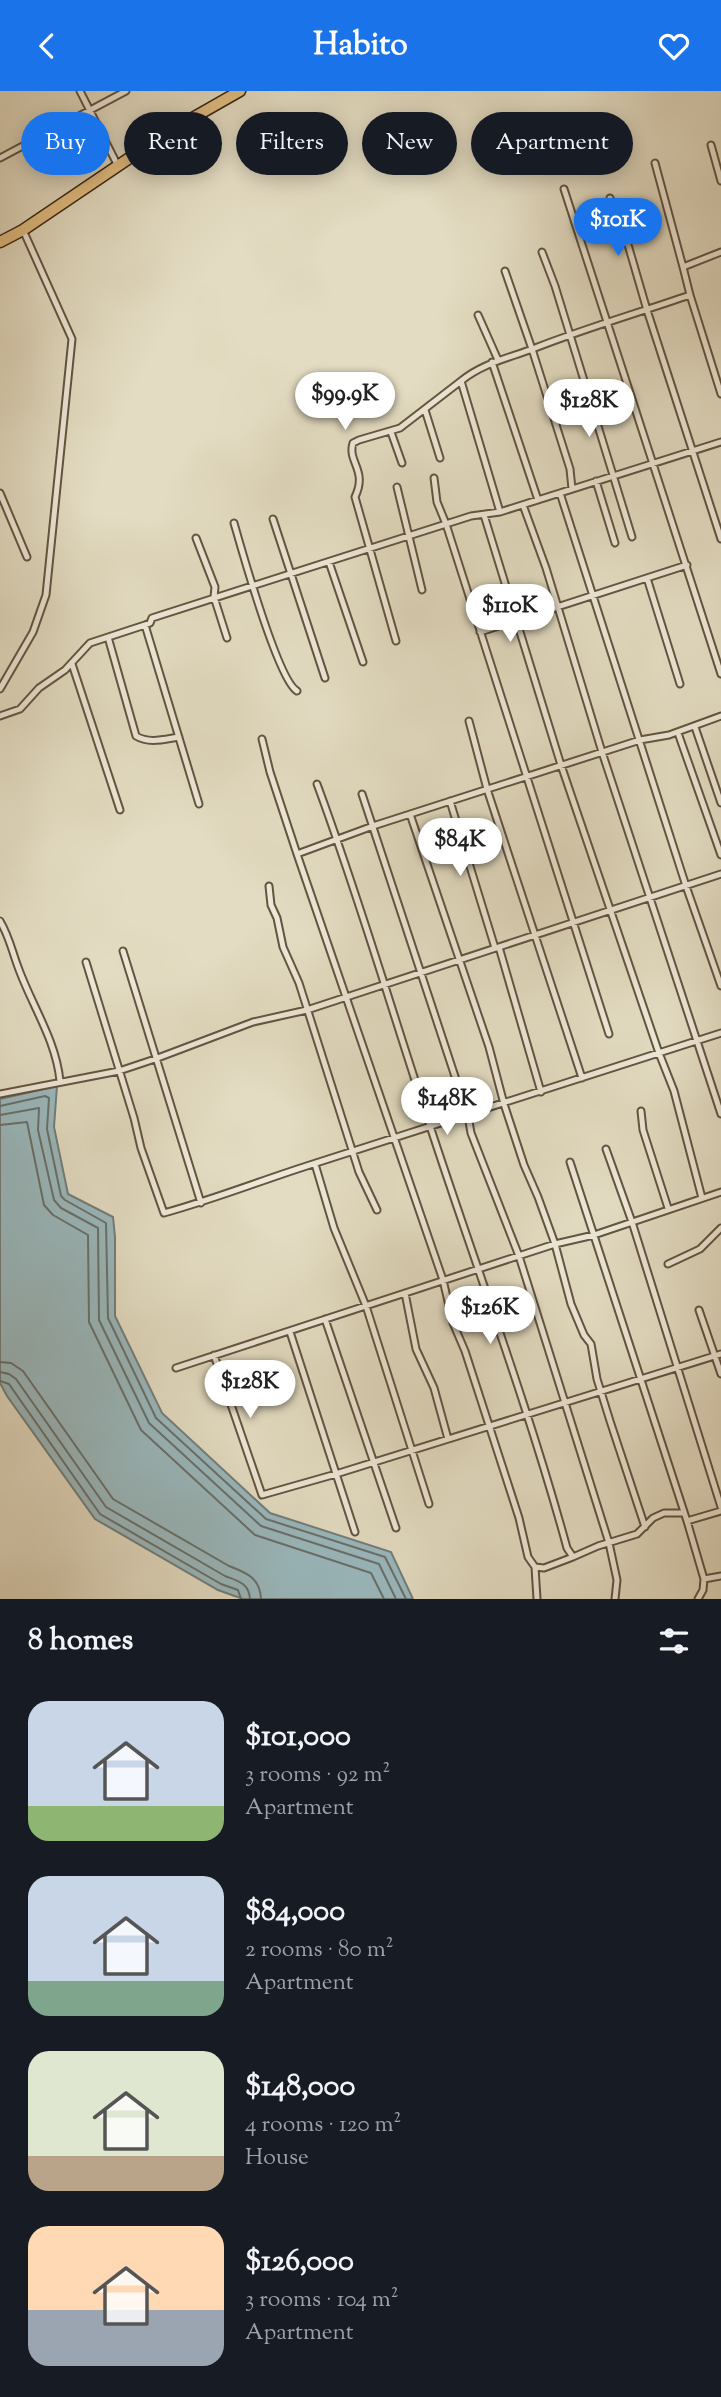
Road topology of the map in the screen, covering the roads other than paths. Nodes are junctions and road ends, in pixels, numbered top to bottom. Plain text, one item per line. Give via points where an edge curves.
1 (80, 91) edge
2 (126, 91) edge
3 (240, 91) edge
4 (91, 110) junction
5 (711, 145) dead end
6 (0, 159) edge
7 (655, 163) dead end
8 (118, 166) junction
9 (721, 181) edge
10 (564, 189) dead end
11 (610, 198) dead end
12 (23, 230) junction
13 (0, 242) edge
14 (542, 252) dead end
15 (721, 253) edge
16 (683, 267) junction
17 (505, 271) dead end
18 (690, 295) junction
19 (647, 310) junction
20 (478, 315) dead end
21 (608, 321) junction
22 (570, 334) junction
23 (532, 349) junction
24 (495, 361) junction
25 (461, 381) junction
26 (721, 394) edge
27 (425, 411) junction
28 (391, 432) junction
29 (721, 442) edge
30 (692, 451) junction
31 (440, 458) dead end
32 (402, 463) dead end
33 (652, 464) junction
34 (614, 475) junction
35 (434, 478) dead end
36 (596, 481) junction
37 (397, 487) dead end
38 (572, 489) junction
39 (0, 493) edge
40 (560, 493) junction
41 (538, 500) junction
42 (523, 505) junction
43 (500, 512) junction
44 (484, 515) junction
45 (273, 519) dead end
46 (234, 523) dead end
47 (446, 524) junction
48 (407, 537) junction
49 (632, 537) dead end
50 (196, 538) dead end
51 (721, 539) edge
52 (615, 543) dead end
53 (369, 549) junction
54 (27, 557) dead end
55 (329, 562) junction
56 (687, 565) junction
57 (292, 573) junction
58 (647, 578) junction
59 (252, 586) junction
60 (422, 590) dead end
61 (592, 595) junction
62 (214, 597) junction
63 (557, 607) junction
64 (517, 620) junction
65 (145, 625) junction
66 (480, 632) junction
67 (108, 637) junction
68 (228, 638) dead end
69 (396, 641) dead end
70 (363, 662) dead end
71 (72, 664) junction
72 (721, 674) edge
73 (325, 678) dead end
74 (680, 684) dead end
75 (0, 689) edge
76 (297, 691) dead end
77 (0, 716) edge
78 (721, 716) edge
79 (469, 721) dead end
80 (695, 727) junction
81 (678, 733) junction
82 (179, 737) junction
83 (262, 739) dead end
84 (640, 740) junction
85 (602, 752) junction
86 (561, 765) junction
87 (526, 777) junction
88 (317, 784) dead end
89 (487, 789) junction
90 (362, 794) dead end
91 (450, 801) junction
92 (721, 803) edge
93 (199, 804) dead end
94 (120, 810) dead end
95 (410, 814) junction
96 (373, 825) junction
97 (337, 838) junction
98 (297, 854) junction
99 (721, 855) edge
100 (721, 874) edge
101 (269, 886) dead end
102 (686, 886) junction
103 (651, 897) junction
104 (611, 910) junction
105 (0, 921) edge
106 (573, 923) junction
107 (535, 935) junction
108 (497, 947) junction
109 (123, 951) dead end
110 (459, 959) junction
111 (86, 962) dead end
112 (422, 972) junction
113 (385, 984) junction
114 (721, 986) edge
115 (345, 997) junction
116 (307, 1010) junction
117 (721, 1033) edge
118 (609, 1034) dead end
119 (698, 1040) junction
120 (659, 1053) junction
121 (155, 1059) junction
122 (119, 1070) junction
123 (582, 1079) junction
124 (60, 1081) junction
125 (541, 1092) junction
126 (0, 1094) edge
127 (504, 1104) junction
128 (641, 1111) dead end
129 (721, 1114) edge
130 (468, 1116) junction
131 (430, 1128) junction
132 (395, 1140) junction
133 (606, 1149) dead end
134 (354, 1152) junction
135 (570, 1162) dead end
136 (315, 1164) junction
137 (720, 1194) edge
138 (702, 1198) junction
139 (201, 1203) junction
140 (668, 1208) junction
141 (377, 1210) dead end
142 (632, 1222) junction
143 (721, 1228) edge
144 (594, 1235) junction
145 (555, 1244) junction
146 (519, 1256) junction
147 (668, 1263) dead end
148 (477, 1269) junction
149 (443, 1280) junction
150 (405, 1293) junction
151 (366, 1306) junction
152 (699, 1310) dead end
153 (325, 1319) junction
154 (290, 1332) junction
155 (214, 1355) junction
156 (718, 1355) edge
157 (676, 1367) junction
158 (176, 1368) dead end
159 (721, 1374) edge
160 (640, 1378) junction
161 (601, 1390) junction
162 (564, 1402) junction
163 (527, 1414) junction
164 (489, 1427) junction
165 (448, 1439) junction
166 (411, 1451) junction
167 (374, 1462) junction
168 (336, 1474) junction
169 (429, 1504) dead end
170 (721, 1509) edge
171 (684, 1513) junction
172 (687, 1521) junction
173 (645, 1527) junction
174 (396, 1528) dead end
175 (355, 1532) dead end
176 (609, 1543) junction
177 (573, 1557) junction
178 (535, 1567) junction
179 (721, 1576) edge
180 (704, 1579) junction
181 (537, 1599) edge
182 (615, 1599) edge
183 (698, 1599) edge

1 - 4 street
2 - 4 street
3 - 8 highway
4 - 6 street
4 - 8 street
5 - 9 street
7 - 16 street
8 - 12 highway
10 - 21 street
11 - 19 street
12 - 13 highway
12 - 75 street via 72,339 46,595 33,632
14 - 22 street
15 - 16 street
16 - 18 street
17 - 23 street
18 - 19 street
18 - 26 street
19 - 21 street
19 - 30 street
20 - 24 street
21 - 22 street
21 - 33 street
22 - 23 street
22 - 34 street
23 - 24 street
23 - 38 street via 570,469
24 - 25 street
24 - 41 street
25 - 27 street
25 - 43 street
27 - 28 street
27 - 31 street
28 - 32 street
28 - 53 street via 359,440 351,449 361,479 355,498
29 - 30 street
30 - 33 street
30 - 51 street
33 - 34 street
33 - 56 street
34 - 36 street
34 - 49 street
35 - 47 street
36 - 38 street
36 - 52 street
37 - 48 street
38 - 40 street
39 - 54 street
40 - 41 street
40 - 61 street
41 - 42 street
42 - 43 street
42 - 63 street
43 - 44 street
44 - 47 street
44 - 64 street
45 - 57 street
46 - 59 street
47 - 48 street
47 - 66 street
48 - 53 street
48 - 60 street
50 - 62 street via 215,587
53 - 55 street
53 - 69 street
55 - 57 street
55 - 70 street
56 - 58 street
56 - 72 street
57 - 59 street
57 - 73 street
58 - 61 street
58 - 74 street
59 - 62 street
59 - 76 street via 276,654 291,688
61 - 63 street
61 - 84 street
62 - 65 street via 152,618
62 - 68 street
63 - 64 street
63 - 85 street
64 - 66 street
64 - 86 street
65 - 67 street
65 - 82 street
66 - 87 street
67 - 71 street via 90,643
67 - 82 street via 136,736 142,740
71 - 77 street via 20,709
71 - 94 street
78 - 80 street
79 - 89 street
80 - 81 street
80 - 92 street
81 - 84 street
81 - 99 street
82 - 93 street
83 - 98 street
84 - 85 street
84 - 102 street
85 - 86 street
85 - 103 street
86 - 87 street
86 - 104 street
87 - 89 street
87 - 106 street
88 - 97 street
89 - 91 street
89 - 107 street
90 - 96 street
91 - 95 street
91 - 108 street
95 - 96 street
95 - 110 street
96 - 97 street
96 - 112 street
97 - 98 street
97 - 113 street
98 - 115 street
100 - 102 street
101 - 116 street via 283,947
102 - 103 street
102 - 114 street
103 - 104 street
103 - 119 street
104 - 106 street
104 - 120 street
105 - 124 street via 56,1054
106 - 107 street
106 - 118 street
107 - 108 street
107 - 123 street
108 - 110 street
108 - 125 street
109 - 121 street
110 - 112 street
110 - 127 street
111 - 122 street
112 - 113 street
112 - 130 street
113 - 115 street
113 - 131 street
115 - 116 street
115 - 132 street
116 - 121 street via 253,1021
116 - 134 street
117 - 119 street
119 - 120 street
119 - 129 street
120 - 123 street
120 - 138 street via 674,1091
121 - 122 street
121 - 139 street
122 - 124 street
122 - 139 street via 164,1213
123 - 125 street
124 - 126 street
125 - 127 street
127 - 130 street
127 - 145 street
128 - 140 street
130 - 131 street
130 - 146 street via 475,1146
131 - 132 street
131 - 148 street
132 - 134 street
132 - 149 street
133 - 142 street
134 - 136 street
134 - 141 street
135 - 144 street
136 - 139 street
136 - 151 street via 334,1228
137 - 138 street
138 - 140 street
140 - 142 street
142 - 144 street
142 - 157 street
143 - 147 street via 700,1249
144 - 145 street
144 - 160 street
145 - 146 street
145 - 161 street
146 - 148 street
146 - 162 street
148 - 149 street
148 - 163 street
149 - 150 street
149 - 164 street
150 - 151 street
150 - 165 street via 416,1349 434,1388
151 - 153 street
151 - 166 street
152 - 156 street
153 - 154 street
153 - 167 street
154 - 155 street
154 - 168 street
155 - 158 street
155 - 168 street via 262,1495
156 - 157 street
156 - 159 street
157 - 160 street
157 - 170 street
160 - 161 street
160 - 171 street
161 - 162 street
161 - 173 street
162 - 163 street
162 - 176 street
163 - 164 street
163 - 177 street
164 - 165 street
164 - 178 street via 528,1557
165 - 166 street
166 - 167 street
166 - 169 street
167 - 168 street
167 - 174 street
168 - 175 street
170 - 172 street
171 - 172 street
171 - 173 street via 664,1513
172 - 180 street
173 - 176 street
176 - 177 street
176 - 182 street via 617,1580
177 - 178 street
178 - 181 street
179 - 180 street
180 - 183 street

